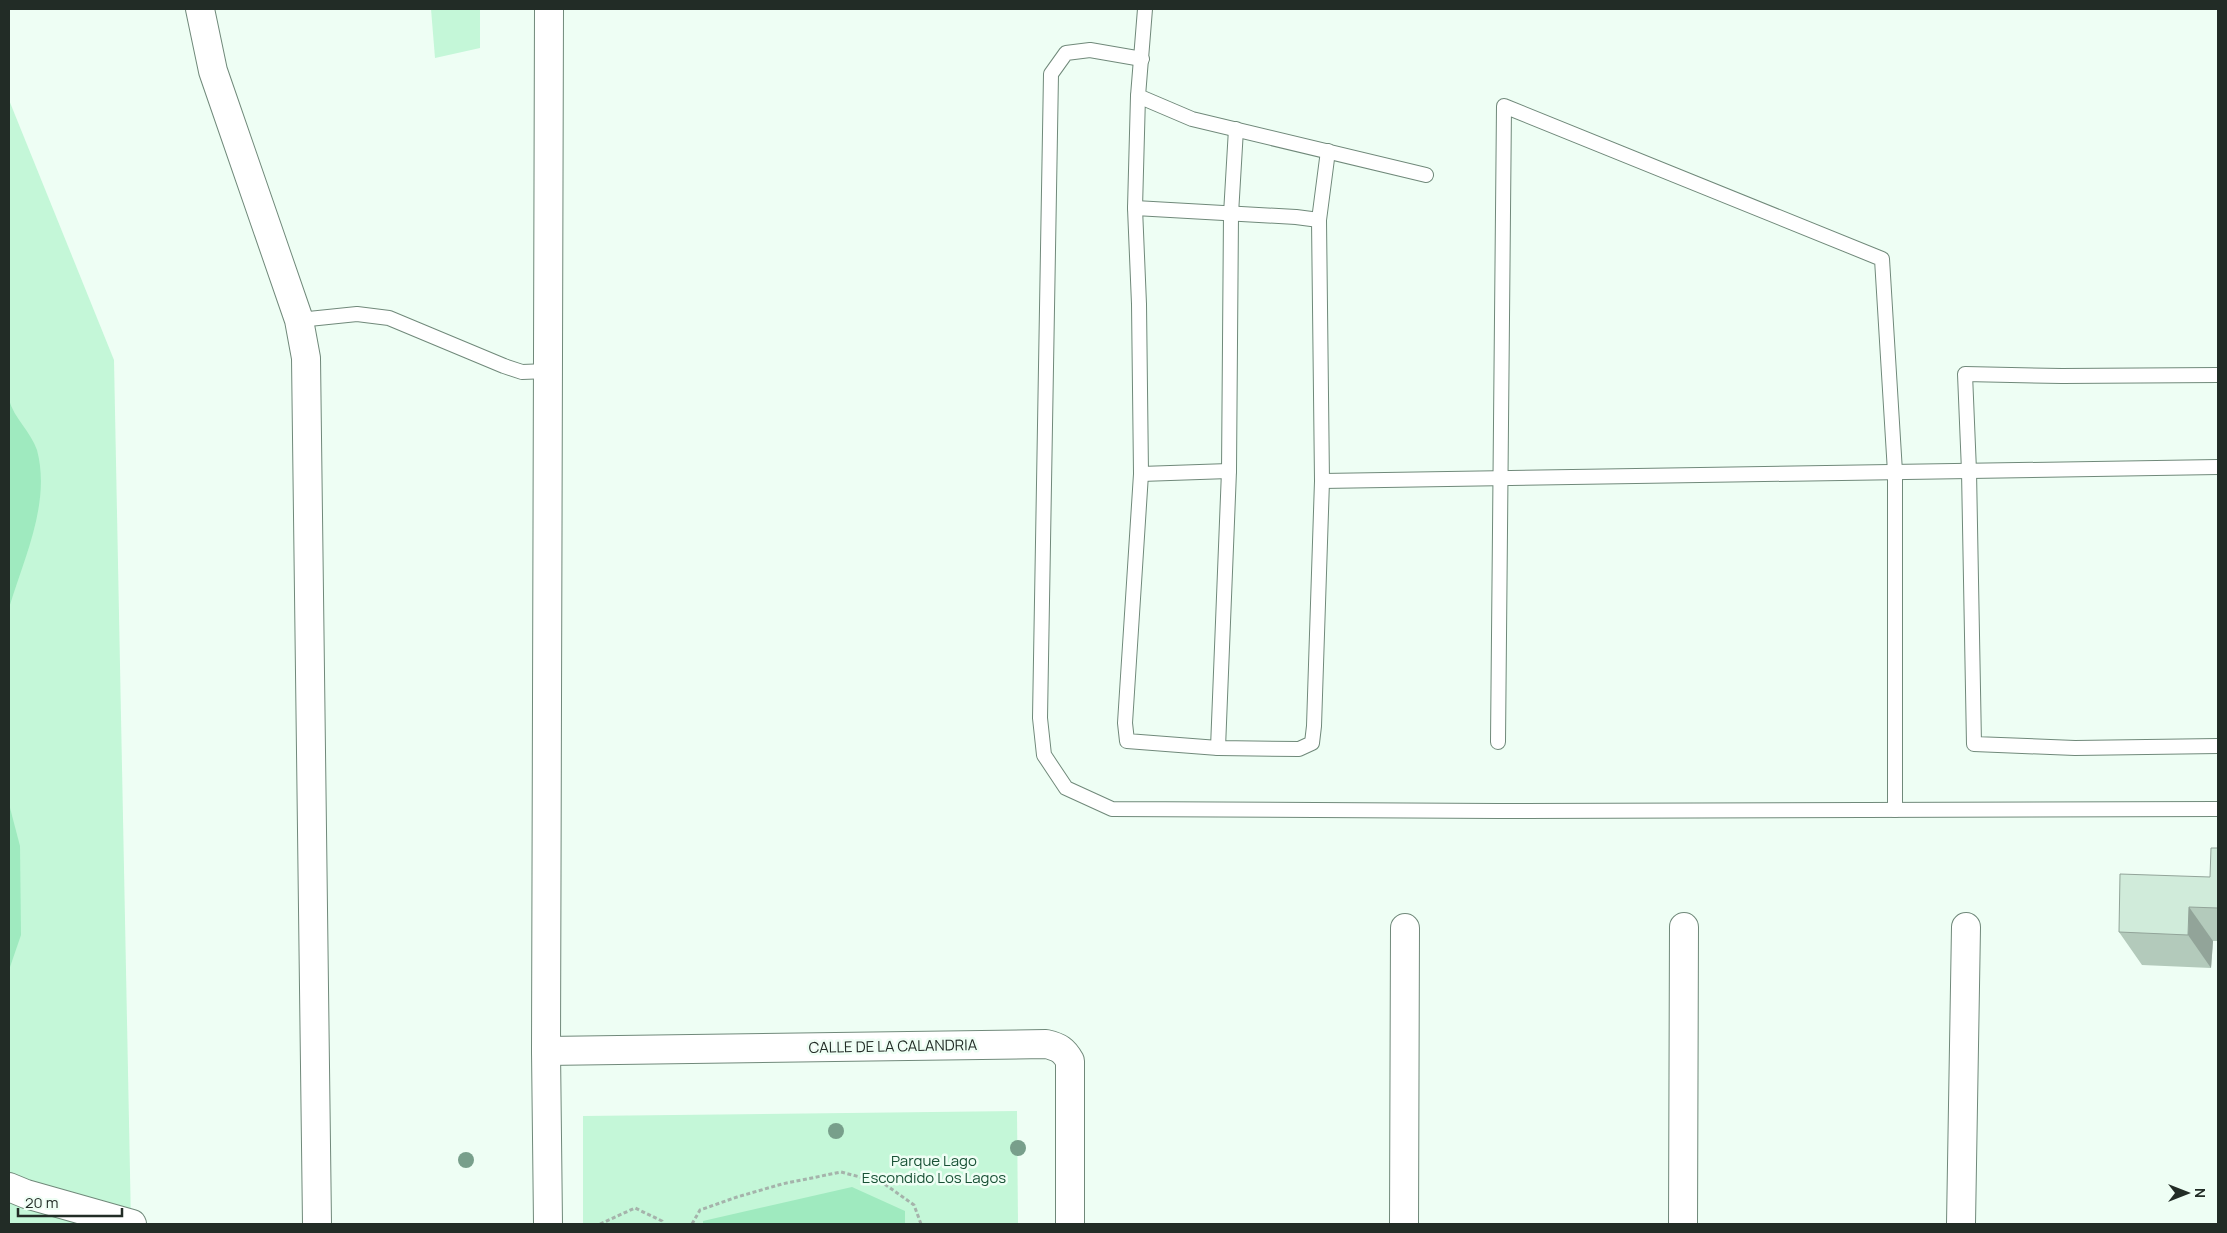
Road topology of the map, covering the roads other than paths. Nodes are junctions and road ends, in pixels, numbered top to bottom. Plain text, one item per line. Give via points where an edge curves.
1 (200, 9) edge
2 (548, 9) edge
3 (1144, 9) edge
4 (1142, 60) junction
5 (1138, 96) junction
6 (1236, 129) junction
7 (1328, 151) junction
8 (1426, 175) dead end
9 (1135, 208) junction
10 (1231, 214) junction
11 (1319, 220) junction
12 (299, 320) junction
13 (548, 370) junction
14 (2218, 375) edge
15 (2218, 467) edge
16 (1229, 471) junction
17 (1969, 471) junction
18 (1895, 472) junction
19 (1141, 474) junction
20 (1500, 478) junction
21 (1322, 481) junction
22 (1498, 742) dead end
23 (2218, 746) edge
24 (1218, 748) junction
25 (2218, 809) edge
26 (1895, 810) junction
27 (1966, 927) dead end
28 (1405, 928) dead end
29 (1684, 928) dead end
30 (546, 1051) junction
31 (14, 1193) edge
32 (132, 1224) edge
33 (317, 1224) edge
34 (548, 1224) edge
35 (1070, 1224) edge
36 (1404, 1224) edge
37 (1683, 1224) edge
38 (1961, 1224) edge

1 - 12 street via 213,71
2 - 13 street
3 - 4 lane
4 - 5 lane
4 - 26 lane via 1090,50 1066,53 1051,74 1040,718 1044,756 1066,788 1112,809
5 - 6 lane via 1192,119
5 - 9 lane
6 - 7 lane
6 - 10 lane
7 - 8 lane
7 - 11 lane
9 - 10 lane
9 - 19 lane
10 - 11 lane
10 - 16 lane
11 - 21 lane
12 - 13 lane via 357,314 389,318 522,372
12 - 33 street via 306,368
13 - 30 street
14 - 17 lane via 1965,374
15 - 17 lane
16 - 19 lane
16 - 24 lane
17 - 18 lane
17 - 23 lane via 1974,744 2075,748
18 - 20 lane
18 - 20 lane via 1882,259 1504,106
18 - 26 lane
19 - 24 lane via 1125,723 1127,741
20 - 21 lane
20 - 22 lane
21 - 24 lane via 1312,743 1299,749
25 - 26 lane
27 - 38 street
28 - 36 street
29 - 37 street
30 - 34 street
30 - 35 street, CALLE DE LA CALANDRIA via 1046,1044 1059,1047 1070,1062
31 - 32 street

